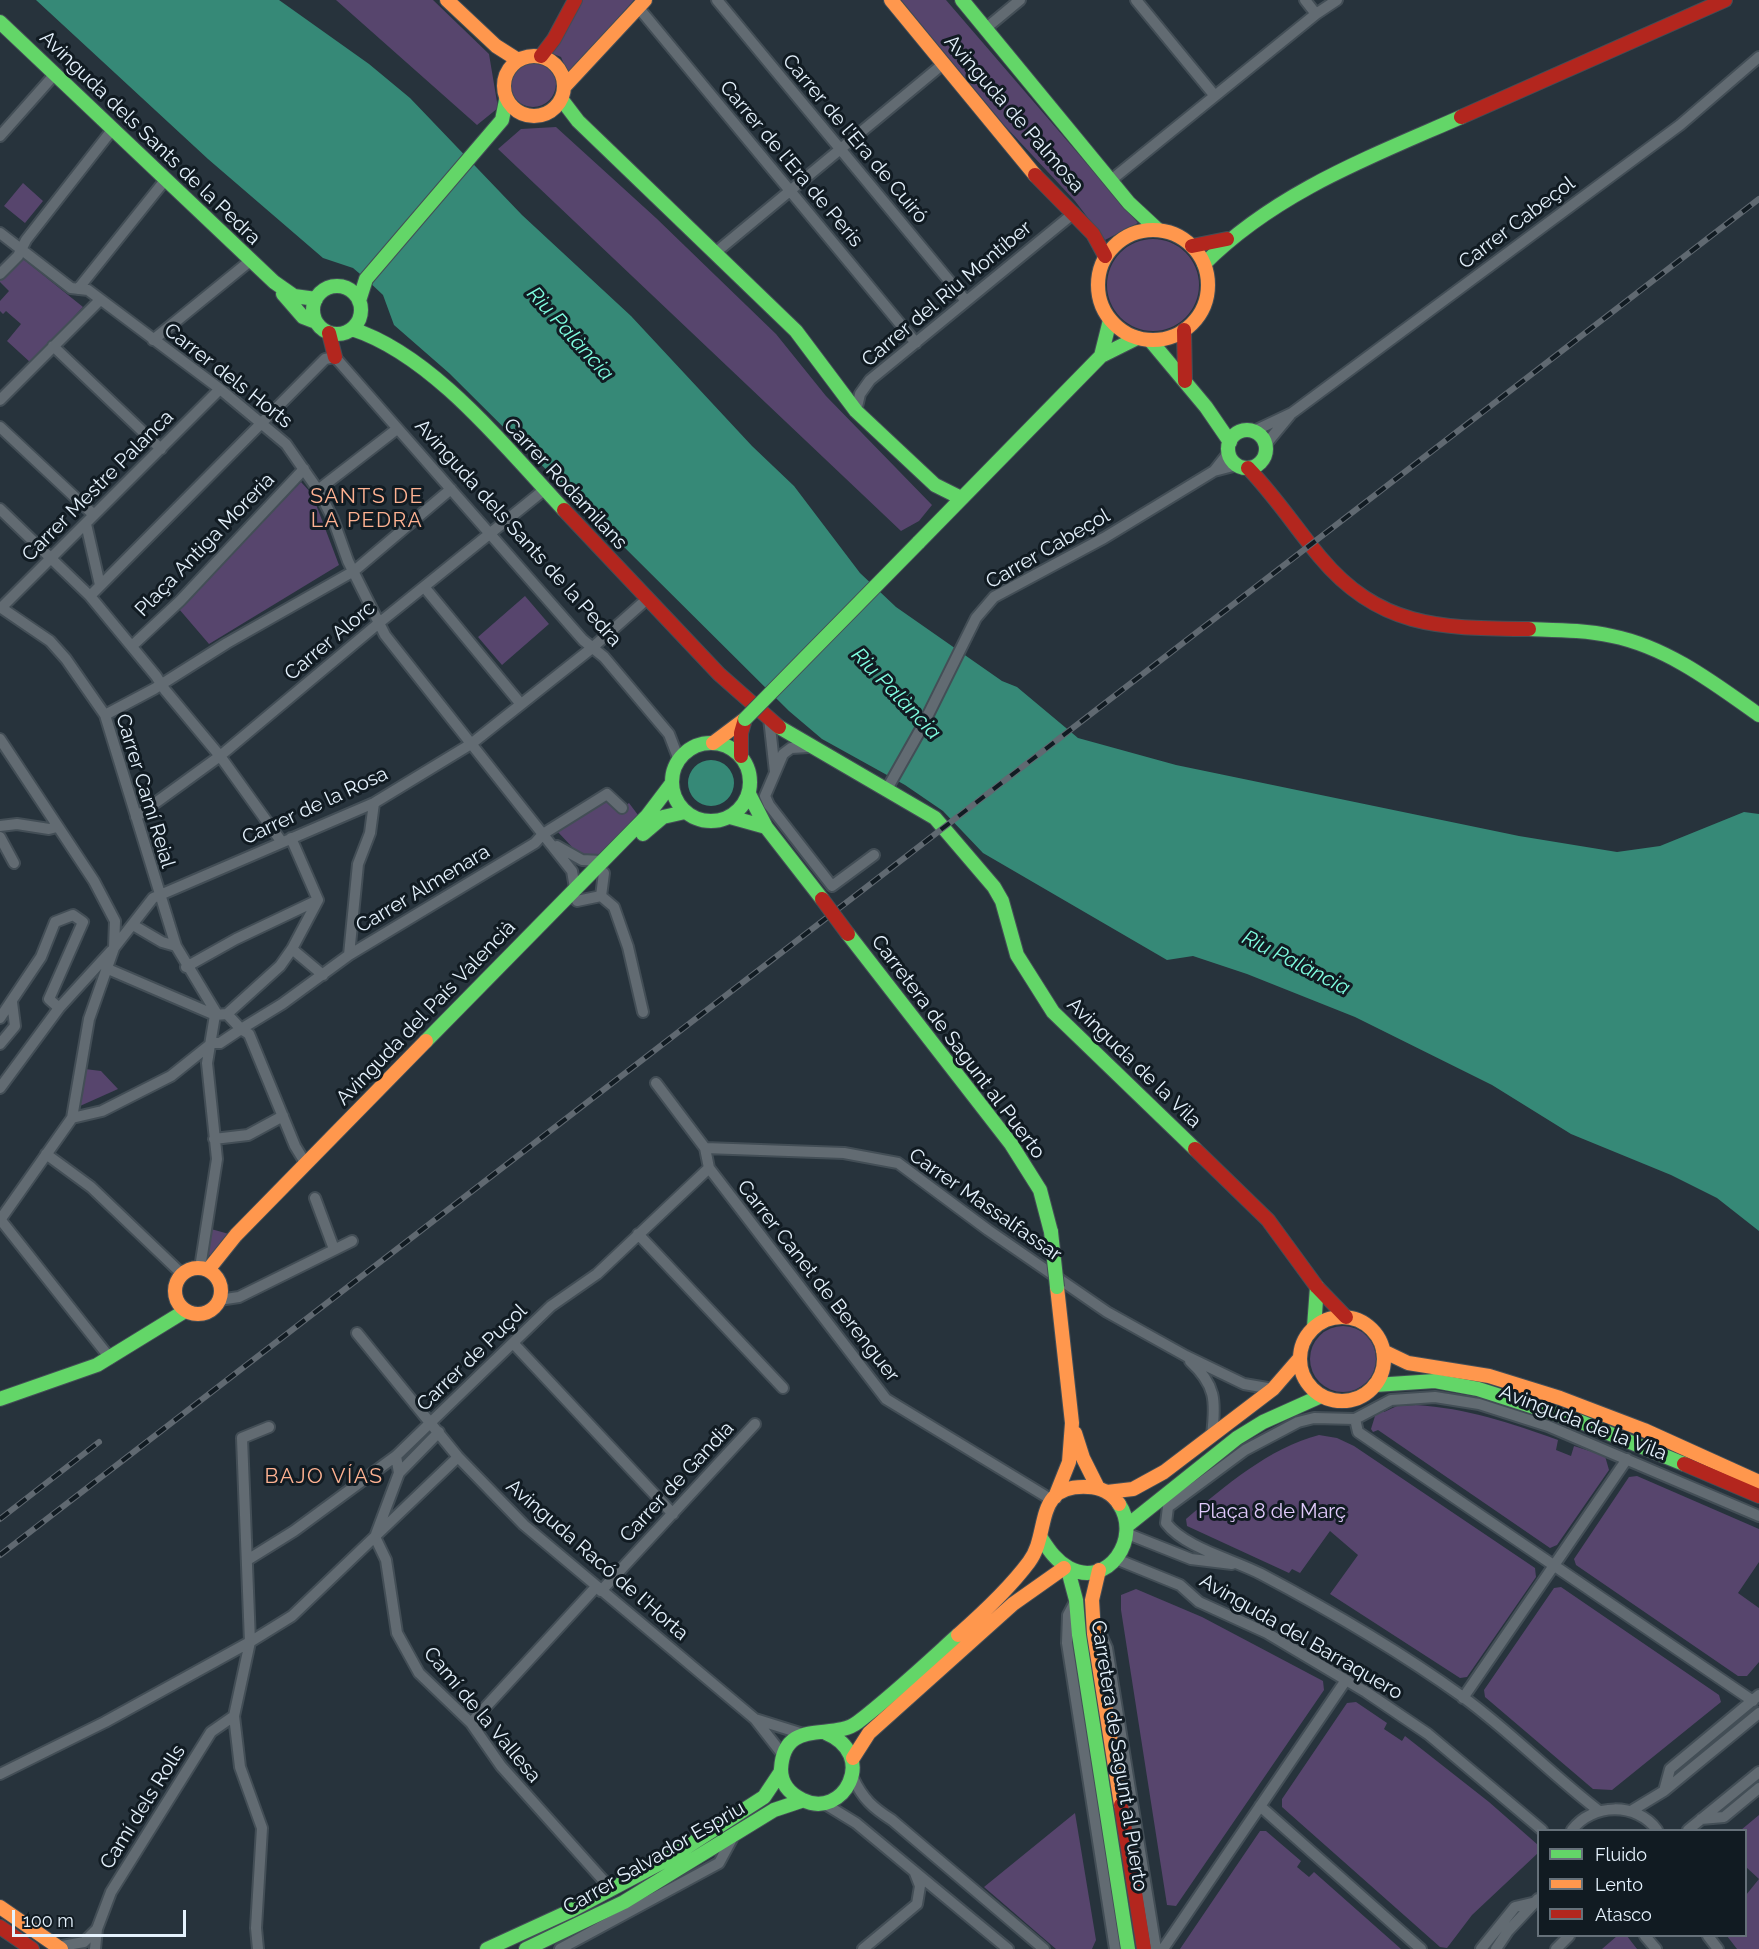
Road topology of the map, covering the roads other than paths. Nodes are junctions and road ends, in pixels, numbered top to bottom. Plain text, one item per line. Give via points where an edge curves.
1 (447, 0) edge
2 (575, 0) edge
3 (717, 0) edge
4 (891, 0) edge
5 (962, 0) edge
6 (1020, 0) edge
7 (1136, 0) edge
8 (1305, 0) edge
9 (1337, 0) edge
10 (1725, 0) edge
11 (1712, 3) edge
12 (641, 4) edge
13 (1316, 14) junction
14 (0, 22) edge
15 (985, 29) junction
16 (496, 46) junction
17 (540, 56) junction
18 (1759, 57) edge
19 (518, 60) junction
20 (944, 64) junction
21 (507, 72) junction
22 (55, 74) junction
23 (563, 93) junction
24 (1215, 96) junction
25 (506, 100) junction
26 (548, 114) junction
27 (522, 115) junction
28 (502, 120) junction
29 (578, 121) junction
30 (112, 130) junction
31 (0, 136) edge
32 (840, 149) junction
33 (165, 179) junction
34 (1110, 181) junction
35 (790, 191) junction
36 (1074, 213) junction
37 (1157, 230) junction
38 (0, 233) edge
39 (1227, 239) junction
40 (1192, 246) junction
41 (22, 249) junction
42 (715, 253) junction
43 (1105, 256) junction
44 (250, 261) junction
45 (1204, 264) junction
46 (0, 274) edge
47 (366, 279) junction
48 (274, 282) junction
49 (344, 287) junction
50 (78, 289) junction
51 (316, 299) junction
52 (100, 300) junction
53 (359, 301) junction
54 (966, 301) junction
55 (1110, 320) junction
56 (316, 322) junction
57 (355, 324) junction
58 (1184, 330) junction
59 (329, 333) junction
60 (1143, 339) junction
61 (153, 340) junction
62 (916, 343) junction
63 (53, 346) junction
64 (1101, 356) junction
65 (335, 357) junction
66 (1185, 381) junction
67 (220, 389) junction
68 (0, 400) edge
69 (1206, 407) junction
70 (856, 411) junction
71 (1292, 413) junction
72 (262, 423) junction
73 (0, 427) edge
74 (397, 429) junction
75 (1248, 431) junction
76 (1266, 444) junction
77 (1229, 447) junction
78 (161, 449) junction
79 (1263, 460) junction
80 (1243, 466) junction
81 (304, 469) junction
82 (1214, 471) junction
83 (935, 485) junction
84 (1269, 487) junction
85 (451, 489) junction
86 (318, 490) junction
87 (544, 490) junction
88 (962, 498) junction
89 (0, 508) edge
90 (949, 511) junction
91 (94, 515) junction
92 (86, 524) junction
93 (492, 534) junction
94 (50, 557) junction
95 (354, 572) junction
96 (100, 585) junction
97 (425, 588) junction
98 (90, 596) junction
99 (647, 599) junction
100 (1, 608) edge
101 (379, 623) junction
102 (132, 646) junction
103 (592, 648) junction
104 (161, 685) junction
105 (520, 703) junction
106 (105, 715) junction
107 (1759, 715) edge
108 (769, 718) junction
109 (745, 719) junction
110 (0, 739) edge
111 (713, 743) junction
112 (471, 744) junction
113 (809, 747) junction
114 (220, 756) junction
115 (741, 756) junction
116 (679, 760) junction
117 (775, 773) junction
118 (672, 783) junction
119 (886, 789) junction
120 (749, 794) junction
121 (374, 803) junction
122 (622, 808) dead end
123 (685, 812) junction
124 (136, 817) junction
125 (730, 817) junction
126 (0, 826) edge
127 (57, 827) junction
128 (766, 827) junction
129 (543, 834) junction
130 (0, 837) edge
131 (286, 840) junction
132 (874, 855) dead end
133 (14, 863) dead end
134 (603, 867) junction
135 (576, 894) junction
136 (601, 896) junction
137 (159, 897) junction
138 (318, 900) junction
139 (133, 925) junction
140 (176, 946) junction
141 (114, 948) junction
142 (292, 949) junction
143 (349, 955) junction
144 (186, 967) junction
145 (108, 969) junction
146 (323, 975) junction
147 (12, 1002) junction
148 (59, 1008) junction
149 (643, 1012) dead end
150 (219, 1014) junction
151 (0, 1018) edge
152 (241, 1029) junction
153 (211, 1043) junction
154 (0, 1044) edge
155 (656, 1083) dead end
156 (0, 1088) edge
157 (283, 1116) junction
158 (72, 1118) junction
159 (214, 1139) junction
160 (705, 1148) junction
161 (46, 1154) junction
162 (306, 1164) junction
163 (709, 1168) junction
164 (315, 1198) dead end
165 (0, 1220) edge
166 (638, 1234) junction
167 (352, 1241) dead end
168 (334, 1249) junction
169 (208, 1271) junction
170 (182, 1274) junction
171 (1317, 1287) junction
172 (174, 1297) junction
173 (219, 1300) junction
174 (185, 1311) junction
175 (1346, 1317) junction
176 (164, 1320) junction
177 (1314, 1327) junction
178 (357, 1333) dead end
179 (513, 1343) junction
180 (1383, 1351) junction
181 (1186, 1356) junction
182 (110, 1358) junction
183 (1299, 1359) junction
184 (1376, 1385) junction
185 (783, 1388) dead end
186 (1273, 1389) junction
187 (1321, 1396) junction
188 (0, 1399) edge
189 (1355, 1419) junction
190 (1072, 1423) junction
191 (431, 1424) junction
192 (755, 1424) dead end
193 (269, 1427) dead end
194 (440, 1432) junction
195 (1212, 1435) junction
196 (396, 1456) junction
197 (458, 1457) junction
198 (1627, 1459) junction
199 (399, 1473) junction
200 (1759, 1482) edge
201 (1103, 1490) junction
202 (1759, 1496) edge
203 (1054, 1498) junction
204 (673, 1514) junction
205 (1759, 1516) edge
206 (1128, 1530) junction
207 (375, 1537) junction
208 (1041, 1538) junction
209 (249, 1559) junction
210 (1116, 1559) junction
211 (1554, 1566) junction
212 (1247, 1567) junction
213 (1066, 1569) junction
214 (1099, 1570) junction
215 (599, 1589) junction
216 (1076, 1600) junction
217 (1093, 1618) junction
218 (250, 1642) junction
219 (1346, 1680) junction
220 (1463, 1698) junction
221 (1756, 1698) edge
222 (1759, 1713) edge
223 (234, 1716) junction
224 (755, 1719) junction
225 (471, 1724) junction
226 (826, 1732) junction
227 (803, 1734) junction
228 (783, 1755) junction
229 (853, 1758) junction
230 (780, 1773) junction
231 (1759, 1773) edge
232 (0, 1774) edge
233 (853, 1778) junction
234 (1759, 1788) edge
235 (1664, 1791) junction
236 (801, 1801) junction
237 (825, 1804) junction
238 (1260, 1806) junction
239 (1599, 1811) junction
240 (1631, 1811) junction
241 (1701, 1819) junction
242 (1541, 1829) edge
243 (1573, 1829) edge
244 (1656, 1829) edge
245 (1689, 1829) edge
246 (733, 1837) junction
247 (915, 1872) junction
248 (612, 1890) junction
249 (1537, 1901) edge
250 (0, 1907) edge
251 (0, 1927) edge
252 (97, 1929) junction
253 (1647, 1937) edge
254 (1568, 1941) edge
255 (577, 1945) edge
256 (59, 1948) edge
257 (32, 1949) edge
258 (95, 1949) edge
259 (258, 1949) edge
260 (487, 1949) edge
261 (526, 1949) edge
262 (560, 1949) edge
263 (863, 1949) edge
264 (1008, 1949) edge
265 (1044, 1949) edge
266 (1115, 1949) edge
267 (1128, 1949) edge
268 (1144, 1949) edge
269 (1155, 1949) edge
270 (1163, 1949) edge
271 (1421, 1949) edge
272 (1481, 1949) edge
273 (1496, 1949) edge
274 (1556, 1949) edge
275 (1656, 1949) edge

1 - 16 street
2 - 17 street
3 - 32 street, Carrer de l'Era de Cuiró
4 - 20 street, Avinguda de Palmosa
5 - 15 street, Avinguda de Palmosa
6 - 15 street
7 - 24 street
8 - 13 street
9 - 13 street
10 - 11 street
11 - 39 street via 1327,176 1274,205
12 - 23 street
12 - 35 street, Carrer de l'Era de Peris
13 - 24 street
14 - 22 street, Avinguda dels Sants de la Pedra
15 - 34 street, Avinguda de Palmosa
16 - 19 street
16 - 21 street
17 - 19 street
17 - 23 street via 557,66
18 - 71 street, Carrer Cabeçol via 1680,125
19 - 21 street
20 - 32 street
20 - 36 street, Avinguda de Palmosa via 1047,189
21 - 25 street via 503,85
22 - 30 street, Avinguda dels Sants de la Pedra
22 - 31 street
23 - 26 street
23 - 29 street
24 - 34 street
25 - 27 street
25 - 28 street
26 - 27 street
26 - 29 street
27 - 28 street
28 - 47 street
29 - 42 street
30 - 33 street, Avinguda dels Sants de la Pedra
30 - 41 street
32 - 35 street
32 - 54 street, Carrer de l'Era de Cuiró
33 - 44 street, Avinguda dels Sants de la Pedra
33 - 50 street
34 - 37 street, Avinguda de Palmosa
35 - 42 street
35 - 62 street, Carrer de l'Era de Peris
36 - 43 street, Avinguda de Palmosa via 1093,234
36 - 54 street, Carrer del Riu Montíber
37 - 40 street via 1176,234
37 - 43 street via 1127,235
38 - 41 street, Carrer dels Horts
39 - 40 street
39 - 45 street
40 - 45 street
41 - 46 street
41 - 50 street, Carrer dels Horts via 71,288
42 - 70 street via 796,331
43 - 55 street via 1098,277 1100,300
44 - 48 street, Avinguda dels Sants de la Pedra
44 - 61 street
45 - 58 street via 1208,288 1201,312
47 - 49 street
47 - 53 street
48 - 51 street via 294,296
48 - 56 street via 303,317
49 - 51 street via 328,288
49 - 53 street
50 - 52 street, Carrer dels Horts via 88,290
51 - 56 street
52 - 61 street, Carrer dels Horts
52 - 63 street
53 - 57 street
54 - 62 street, Carrer del Riu Montíber
55 - 60 street via 1122,331
55 - 64 street
56 - 59 street
57 - 59 street via 337,334
57 - 87 street, Carrer Rodamilans via 432,374
58 - 60 street via 1168,338
58 - 66 street
59 - 65 street, Avinguda dels Sants de la Pedra
60 - 64 street
60 - 66 street
61 - 67 street, Carrer dels Horts
62 - 70 street, Carrer del Riu Montíber via 870,380 860,394
63 - 68 street
63 - 78 street
64 - 88 street
65 - 72 street via 325,359
65 - 74 street, Avinguda dels Sants de la Pedra
66 - 69 street
67 - 72 street, Carrer dels Horts
67 - 78 street, Carrer Mestre Palanca
69 - 75 street
69 - 77 street
70 - 83 street
71 - 75 street, Carrer Cabeçol
71 - 76 street, Carrer Cabeçol
72 - 81 street, Carrer dels Horts via 286,444
72 - 96 street
73 - 91 street
74 - 85 street, Avinguda dels Sants de la Pedra
74 - 86 street
75 - 76 street via 1262,436
75 - 77 street via 1234,435
76 - 79 street
77 - 80 street
77 - 82 street, Carrer Cabeçol
78 - 91 street, Carrer Mestre Palanca
79 - 80 street
79 - 84 street
80 - 82 street, Carrer Cabeçol
80 - 84 street
81 - 86 street, Carrer dels Horts
81 - 102 street, Plaça Antiga Moreria via 180,601
82 - 119 street, Carrer Cabeçol via 1104,538 994,597 976,618
83 - 88 street
83 - 90 street
84 - 107 street via 1339,577 1371,603 1401,618 1436,625 1575,630 1637,643 1686,666
85 - 93 street, Avinguda dels Sants de la Pedra
85 - 95 street
86 - 95 street, Carrer dels Horts
87 - 93 street, Carrer Alorc
87 - 99 street, Carrer Rodamilans
88 - 90 street
89 - 94 street
90 - 109 street, bridge
91 - 92 street, Carrer Mestre Palanca
92 - 94 street, Carrer Mestre Palanca
92 - 96 street
93 - 97 street, Carrer Alorc
93 - 103 street, Avinguda dels Sants de la Pedra
94 - 98 street
94 - 100 street, Carrer Mestre Palanca
95 - 101 street, Carrer dels Horts
95 - 104 street
96 - 98 street
97 - 101 street, Carrer Alorc
97 - 105 street
98 - 102 street
99 - 103 street, Carrer de la Rosa
99 - 108 street, Carrer Rodamilans via 719,674
100 - 106 street, Carrer Camí Reial via 50,641
101 - 112 street, Carrer dels Horts
101 - 114 street, Carrer Alorc
102 - 104 street
103 - 105 street, Carrer de la Rosa
103 - 116 street, Avinguda dels Sants de la Pedra via 669,734
104 - 106 street
104 - 114 street
105 - 112 street, Carrer de la Rosa
106 - 124 street, Carrer Camí Reial
108 - 113 street, Avinguda de la Vila
108 - 117 street
109 - 111 street
109 - 115 street
110 - 127 street
111 - 115 street
111 - 116 street via 694,747
112 - 121 street, Carrer de la Rosa
112 - 129 street, Carrer dels Horts
113 - 117 street via 791,748 783,754
113 - 119 street, Avinguda de la Vila
114 - 124 street, Carrer Alorc
114 - 131 street
115 - 120 street via 750,774
116 - 118 street
117 - 132 street via 765,796 769,805 832,886
118 - 123 street via 677,803
118 - 134 street, Avinguda del País Valencià
119 - 171 street, Avinguda de la Vila via 934,818 984,874 1002,902 1017,955 1053,1012 1268,1220
120 - 125 street
120 - 128 street, Carretera de Sagunt al Puerto
121 - 131 street, Carrer de la Rosa
121 - 143 street via 370,833 358,864
122 - 129 street, Carrer Almenara via 607,794
123 - 125 street via 707,821
123 - 134 street, Avinguda del País Valencià via 653,823
124 - 137 street, Carrer Camí Reial
125 - 128 street
126 - 127 street
127 - 141 street via 94,881 115,921
128 - 190 street, Carretera de Sagunt al Puerto, bridge via 1011,1144 1040,1191 1051,1232
129 - 134 street, Carrer dels Horts via 563,852
129 - 135 street, Carrer dels Horts via 572,871
129 - 143 street, Carrer Almenara via 535,843
130 - 133 street
131 - 137 street, Carrer de la Rosa
131 - 138 street
134 - 135 street, Avinguda del País Valencià
134 - 136 street
135 - 136 street
135 - 162 street, Avinguda del País Valencià
135 - 169 street, Avinguda del País Valencià via 306,1176
136 - 149 street via 614,907
137 - 139 street via 153,898
137 - 140 street, Carrer Camí Reial
138 - 142 street
138 - 144 street
139 - 140 street
139 - 141 street
140 - 144 street, Carrer Camí Reial
141 - 145 street
141 - 148 street
142 - 146 street
142 - 150 street via 266,980
143 - 146 street, Carrer Almenara
144 - 150 street, Carrer Camí Reial
145 - 150 street
145 - 158 street via 90,1019
146 - 152 street, Carrer Almenara
147 - 148 street via 41,957 55,922 74,915 83,922 49,999
147 - 151 street
147 - 154 street via 15,1026
148 - 156 street
150 - 152 street
150 - 153 street
152 - 153 street, Carrer Almenara via 220,1043
152 - 157 street via 249,1034
153 - 158 street, Carrer Almenara via 171,1076 102,1111
153 - 159 street via 207,1063
155 - 160 street, Carrer Canet de Berenguer
157 - 159 street via 248,1135
157 - 162 street
158 - 161 street
159 - 169 street via 217,1159
160 - 163 street, Carrer Canet de Berenguer
160 - 181 street, Carrer Massalfassar via 844,1153 898,1163 1107,1312
161 - 165 street
161 - 170 street via 90,1186
162 - 169 street, Avinguda del País Valencià via 236,1235
163 - 166 street, Carrer de Puçol
163 - 203 street, Carrer Canet de Berenguer via 886,1399
164 - 168 street
165 - 182 street
166 - 179 street, Carrer de Puçol via 597,1274 551,1306
166 - 185 street
167 - 168 street
168 - 173 street via 239,1297
169 - 170 street
169 - 173 street via 221,1287
170 - 172 street
171 - 175 street, Avinguda de la Vila
171 - 177 street
172 - 174 street
172 - 176 street
173 - 174 street via 210,1312 194,1315
174 - 176 street
175 - 177 street via 1329,1318
175 - 180 street via 1369,1326
176 - 182 street
177 - 183 street via 1303,1342
178 - 191 street, Avinguda Racó de l'Horta
179 - 191 street, Carrer de Puçol
179 - 204 street
180 - 184 street via 1383,1369
180 - 200 street, Avinguda de la Vila via 1408,1363 1489,1376 1560,1398 1644,1430
181 - 186 street, Carrer Massalfassar via 1244,1384
181 - 195 street, Carrer Massalfassar via 1210,1383 1216,1408
182 - 188 street
183 - 186 street
183 - 187 street via 1305,1381
184 - 187 street via 1349,1401
184 - 202 street, Avinguda de la Vila via 1436,1381 1481,1389 1625,1439
186 - 195 street
187 - 206 street via 1237,1438
189 - 198 street, Avinguda de la Vila via 1391,1400 1435,1397 1479,1404 1548,1426
189 - 211 street via 1358,1432
189 - 212 street, Avinguda del Barraquero via 1314,1418 1298,1422 1245,1450 1168,1507 1166,1523 1176,1536
190 - 201 street, Carretera de Sagunt al Puerto via 1083,1458
190 - 203 street, Carretera de Sagunt al Puerto via 1069,1462
191 - 194 street, Avinguda Racó de l'Horta
191 - 196 street, Carrer de Puçol
192 - 204 street, Carrer de Gandia
193 - 209 street via 242,1438
194 - 197 street, Avinguda Racó de l'Horta
194 - 199 street, Carrer de Puçol
195 - 201 street via 1164,1472 1133,1489
196 - 199 street
196 - 209 street, Carrer de Puçol
197 - 207 street
197 - 215 street, Avinguda Racó de l'Horta via 524,1525
198 - 205 street, Avinguda de la Vila
198 - 211 street
199 - 207 street
201 - 203 street via 1083,1485
201 - 206 street via 1122,1506
203 - 208 street via 1042,1518
204 - 215 street, Carrer de Gandia
206 - 210 street via 1124,1548
206 - 212 street via 1191,1559
207 - 218 street via 291,1616
207 - 225 street, Camí de la Vallesa via 386,1560 397,1633 407,1654 419,1672
208 - 213 street via 1049,1555
208 - 226 street via 1032,1560 1001,1595 856,1724
209 - 218 street
210 - 214 street
210 - 219 street, Avinguda del Barraquero via 1180,1586 1199,1602 1267,1634
211 - 220 street
211 - 221 street
212 - 220 street, Avinguda del Barraquero via 1327,1609
213 - 214 street via 1084,1573
213 - 216 street, Carretera de Sagunt al Puerto
213 - 229 street via 1013,1604 869,1733
214 - 217 street, Carretera de Sagunt al Puerto via 1092,1600
215 - 224 street, Avinguda Racó de l'Horta
215 - 225 street, Carrer de Gandia
216 - 266 street via 1068,1615 1067,1642
216 - 267 street, Carretera de Sagunt al Puerto
217 - 268 street, Carretera de Sagunt al Puerto
217 - 269 street via 1107,1648
218 - 223 street
218 - 232 street via 105,1722
219 - 238 street
219 - 242 street, Avinguda del Barraquero via 1428,1734
220 - 239 street, Avinguda del Barraquero
221 - 235 street via 1670,1768
222 - 235 street
223 - 252 street, Camí dels Rolls via 211,1732 111,1892
223 - 259 street via 240,1767 262,1828
224 - 227 street, Avinguda Racó de l'Horta
224 - 228 street, Avinguda Racó de l'Horta
225 - 248 street, Camí de la Vallesa via 501,1766
226 - 227 street
226 - 229 street via 843,1742
227 - 228 street via 790,1743
228 - 230 street
229 - 233 street
230 - 236 street via 787,1790
230 - 248 street, Carrer Salvador Espriu via 764,1797
231 - 241 street
233 - 237 street via 842,1796
233 - 265 street via 861,1797 870,1806 892,1820
234 - 241 street via 1724,1817
235 - 240 street
236 - 237 street
236 - 246 street, Carrer Salvador Espriu via 774,1810
237 - 247 street via 856,1823
238 - 270 street
238 - 271 street
239 - 240 street
239 - 243 street
240 - 244 street
241 - 245 street
246 - 255 street via 719,1863
246 - 261 street, Carrer Salvador Espriu via 624,1902
247 - 263 street via 920,1886 916,1904
247 - 264 street
248 - 260 street, Carrer Salvador Espriu
249 - 272 street via 1515,1907
249 - 273 street
250 - 256 street
251 - 257 street
252 - 256 street via 84,1942
252 - 258 street, Camí dels Rolls
253 - 275 street
254 - 274 street
255 - 262 street

